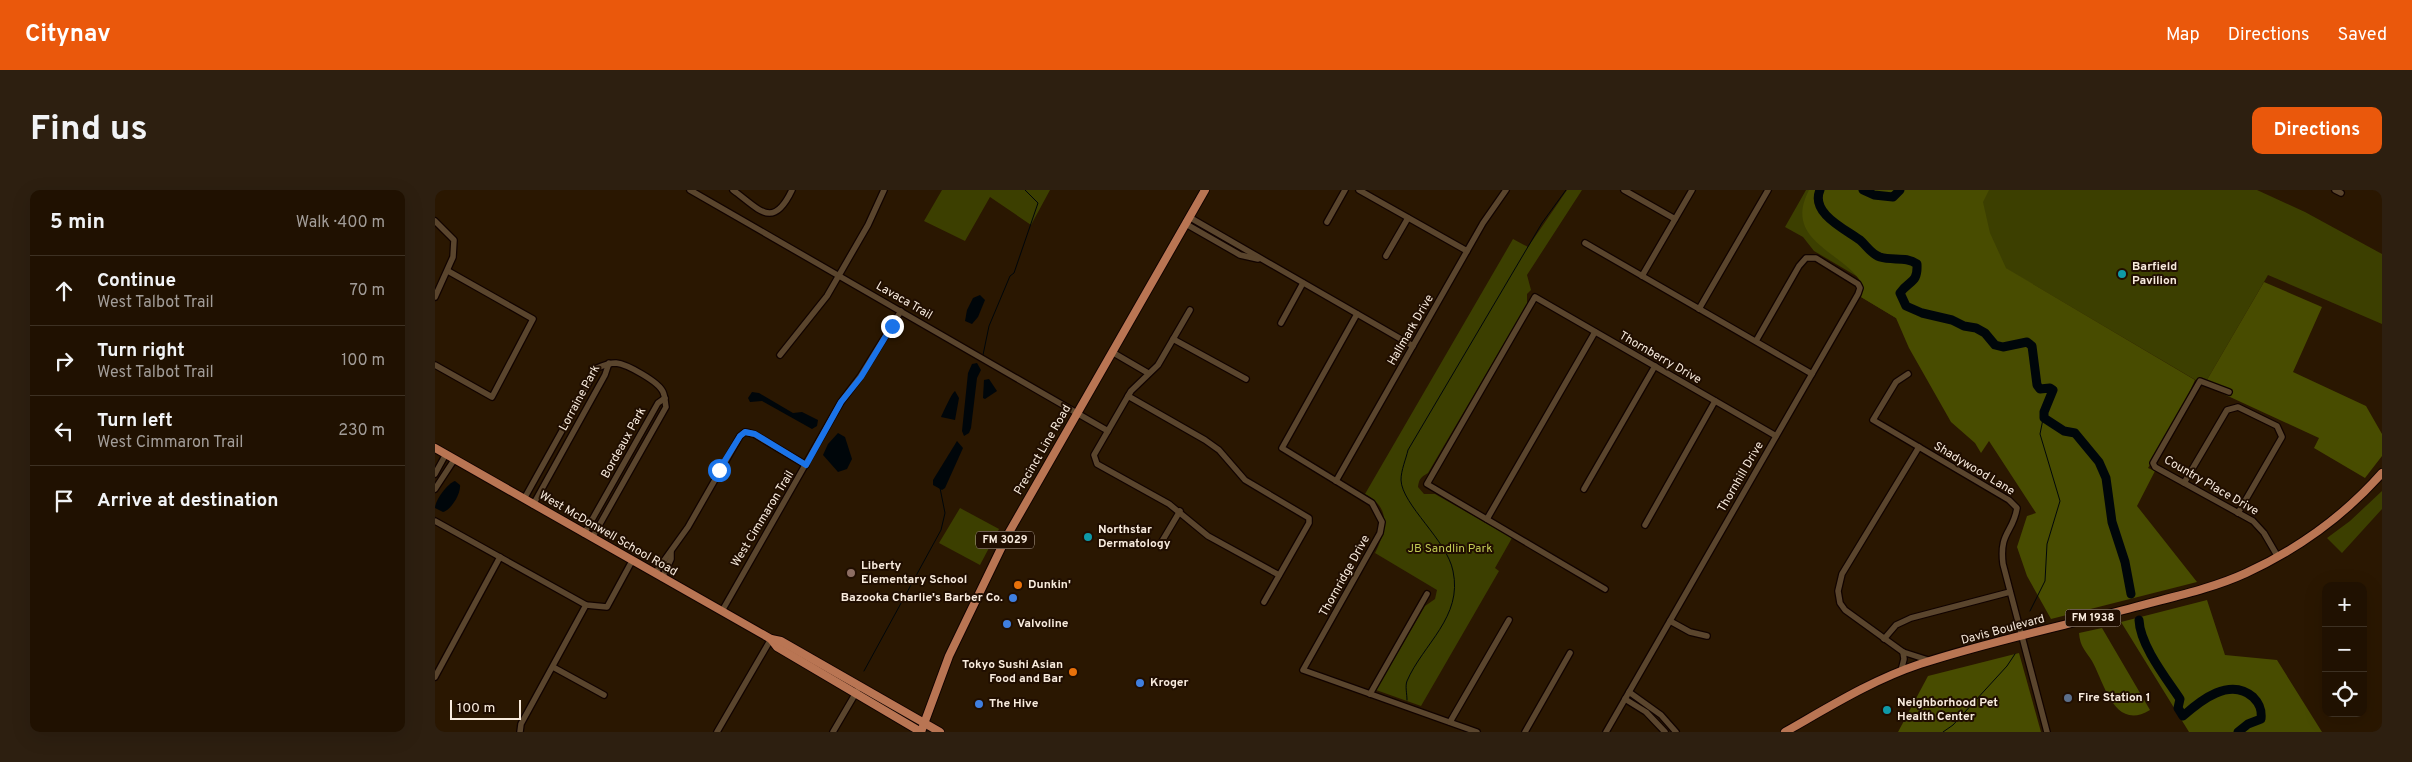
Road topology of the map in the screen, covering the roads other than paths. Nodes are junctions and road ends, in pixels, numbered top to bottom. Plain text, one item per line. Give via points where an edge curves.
1 (690, 190) edge
2 (733, 190) edge
3 (792, 190) edge
4 (884, 190) edge
5 (1205, 190) edge
6 (1345, 190) edge
7 (1359, 190) edge
8 (1506, 190) edge
9 (1625, 190) edge
10 (1692, 190) edge
11 (1768, 190) edge
12 (1408, 218) junction
13 (1675, 219) junction
14 (1187, 220) junction
15 (435, 222) edge
16 (1327, 222) dead end
17 (1585, 243) dead end
18 (1467, 251) junction
19 (1386, 256) dead end
20 (448, 271) junction
21 (839, 275) junction
22 (1642, 276) junction
23 (1303, 283) junction
24 (435, 297) edge
25 (1699, 309) junction
26 (1190, 310) dead end
27 (901, 311) junction
28 (1357, 314) junction
29 (1281, 323) dead end
30 (1595, 332) junction
31 (1173, 339) junction
32 (1755, 341) junction
33 (1413, 346) junction
34 (1112, 352) junction
35 (780, 355) dead end
36 (609, 363) junction
37 (435, 365) edge
38 (1655, 366) junction
39 (1148, 374) junction
40 (1812, 374) junction
41 (1908, 374) dead end
42 (1246, 379) dead end
43 (2229, 392) dead end
44 (1128, 396) junction
45 (665, 398) junction
46 (1715, 401) junction
47 (1077, 413) junction
48 (1108, 431) junction
49 (1776, 436) junction
50 (1919, 447) junction
51 (435, 448) edge
52 (446, 454) junction
53 (454, 460) junction
54 (806, 465) junction
55 (2382, 473) edge
56 (435, 474) edge
57 (534, 481) junction
58 (1337, 481) junction
59 (2184, 483) junction
60 (543, 486) junction
61 (435, 488) edge
62 (1584, 488) dead end
63 (524, 499) junction
64 (533, 504) junction
65 (1181, 511) junction
66 (2238, 513) junction
67 (595, 514) junction
68 (603, 518) junction
69 (1487, 519) junction
70 (435, 521) edge
71 (1645, 525) dead end
72 (584, 534) junction
73 (592, 538) junction
74 (1161, 543) dead end
75 (500, 557) junction
76 (2278, 557) junction
77 (632, 561) junction
78 (1279, 575) junction
79 (658, 576) junction
80 (1605, 588) dead end
81 (2010, 592) junction
82 (1427, 594) dead end
83 (1264, 602) dead end
84 (586, 605) junction
85 (722, 611) junction
86 (1509, 620) dead end
87 (1670, 621) junction
88 (1707, 636) dead end
89 (2022, 636) junction
90 (771, 639) junction
91 (1885, 639) junction
92 (1903, 652) junction
93 (1570, 653) dead end
94 (1931, 661) junction
95 (553, 667) junction
96 (1901, 671) junction
97 (435, 676) edge
98 (857, 690) junction
99 (1629, 692) junction
100 (1370, 694) junction
101 (604, 695) dead end
102 (1625, 699) junction
103 (1450, 722) junction
104 (924, 723) junction
105 (520, 732) edge
106 (717, 732) edge
107 (833, 732) edge
108 (921, 732) edge
109 (940, 732) edge
110 (1477, 732) edge
111 (1525, 732) edge
112 (1606, 732) edge
113 (1665, 732) edge
114 (1676, 732) edge
115 (1785, 732) edge
116 (2047, 732) edge

1 - 21 street, Lavaca Trail
2 - 3 street via 764,213 774,213 783,208
4 - 21 street
5 - 14 main road, Precinct Line Road / FM 3029
6 - 16 street
7 - 12 street
8 - 18 street, Hallmark Drive
9 - 13 street
10 - 13 street
11 - 25 street
12 - 18 street
12 - 19 street
13 - 22 street
14 - 23 street via 1240,255 1261,259
14 - 34 main road, Precinct Line Road / FM 3029
15 - 20 street via 454,240
17 - 22 street
18 - 33 street, Hallmark Drive
20 - 24 street
20 - 37 street via 533,319 492,397
21 - 27 street, Lavaca Trail
21 - 35 street
22 - 25 street
23 - 28 street
23 - 29 street
25 - 32 street
26 - 31 street
27 - 47 street, Lavaca Trail
27 - 54 street, West Cimmaron Trail via 861,377 841,402
28 - 33 street
28 - 58 street, Thornridge Drive via 1282,448
30 - 38 street, Thornberry Drive
30 - 69 street
30 - 69 street, Thornberry Drive via 1535,297 1427,484
31 - 39 street
31 - 42 street
32 - 40 street
32 - 40 street, Thornhill Drive via 1799,266 1805,258 1816,258 1854,280 1860,288
33 - 58 street, Hallmark Drive
34 - 39 street
34 - 47 main road, Precinct Line Road / FM 3029
36 - 45 street via 621,364 648,378 659,386
36 - 57 street, Lorraine Park via 597,368
36 - 60 street, Lorraine Park
38 - 46 street, Thornberry Drive
38 - 62 street
39 - 44 street
40 - 49 street, Thornhill Drive
41 - 50 street, Shadywood Lane via 1896,382 1873,420
43 - 59 street, Country Place Drive via 2200,381 2154,461 2155,467
44 - 48 street
44 - 78 street via 1205,440 1219,450 1245,480 1309,518
45 - 67 street, Bordeaux Park via 658,403
45 - 68 street, Bordeaux Park via 666,407
46 - 49 street, Thornberry Drive
46 - 71 street
47 - 48 street, Lavaca Trail
47 - 104 main road, Precinct Line Road / FM 3029 via 983,583 949,656
48 - 65 street via 1094,455 1097,464
49 - 87 street, Thornhill Drive
50 - 81 street, Shadywood Lane via 2009,500 2017,508 2001,549
50 - 91 street via 1839,584 1839,597 1845,610
51 - 52 main road, West McDonwell School Road
52 - 53 main road, West McDonwell School Road
52 - 56 street
53 - 61 street
53 - 63 main road, West McDonwell School Road
54 - 79 street via 755,434 745,432 734,445 671,552 671,559
54 - 85 street, West Cimmaron Trail
55 - 76 main road, Davis Boulevard / FM 1938 via 2340,514
57 - 60 street
57 - 63 street, Lorraine Park
58 - 100 street, Thornridge Drive via 1372,503 1382,522 1380,533 1303,670
59 - 66 street, Country Place Drive
59 - 66 street via 2223,414 2231,408 2238,407 2277,426 2282,433 2279,442
60 - 64 street, Lorraine Park
63 - 64 main road, West McDonwell School Road
64 - 72 main road, West McDonwell School Road
65 - 74 street
65 - 78 street via 1208,536
66 - 76 street, Country Place Drive via 2259,526
67 - 68 street
67 - 72 street, Bordeaux Park
68 - 73 street, Bordeaux Park
69 - 80 street
70 - 75 street
72 - 73 main road, West McDonwell School Road
73 - 77 main road, West McDonwell School Road
75 - 84 street
75 - 97 street
76 - 89 main road, Davis Boulevard / FM 1938 via 2245,574 2201,589
77 - 79 main road, West McDonwell School Road
77 - 84 street via 607,607
78 - 83 street
79 - 85 main road, West McDonwell School Road
81 - 89 street, Shadywood Lane
81 - 91 street via 1911,618 1896,625
82 - 100 street
84 - 95 street
85 - 90 main road, West McDonwell School Road
86 - 103 street
87 - 88 street via 1690,632
87 - 99 street, Thornhill Drive
89 - 94 main road, Davis Boulevard / FM 1938
89 - 116 street, Shadywood Lane
90 - 98 main road, West McDonwell School Road via 781,641
90 - 106 street
91 - 92 street
92 - 94 street
92 - 96 street
93 - 111 street
94 - 96 main road, Davis Boulevard / FM 1938
95 - 101 street
95 - 105 street via 521,724
96 - 115 main road, Davis Boulevard / FM 1938
98 - 104 main road, West McDonwell School Road
98 - 107 street
98 - 108 main road, West McDonwell School Road
99 - 102 street, Thornhill Drive
99 - 114 street via 1661,715
100 - 103 street
102 - 112 street, Thornhill Drive
102 - 113 street via 1646,712
103 - 110 street
104 - 108 main road, Precinct Line Road / FM 3029
104 - 109 main road, West McDonwell School Road

